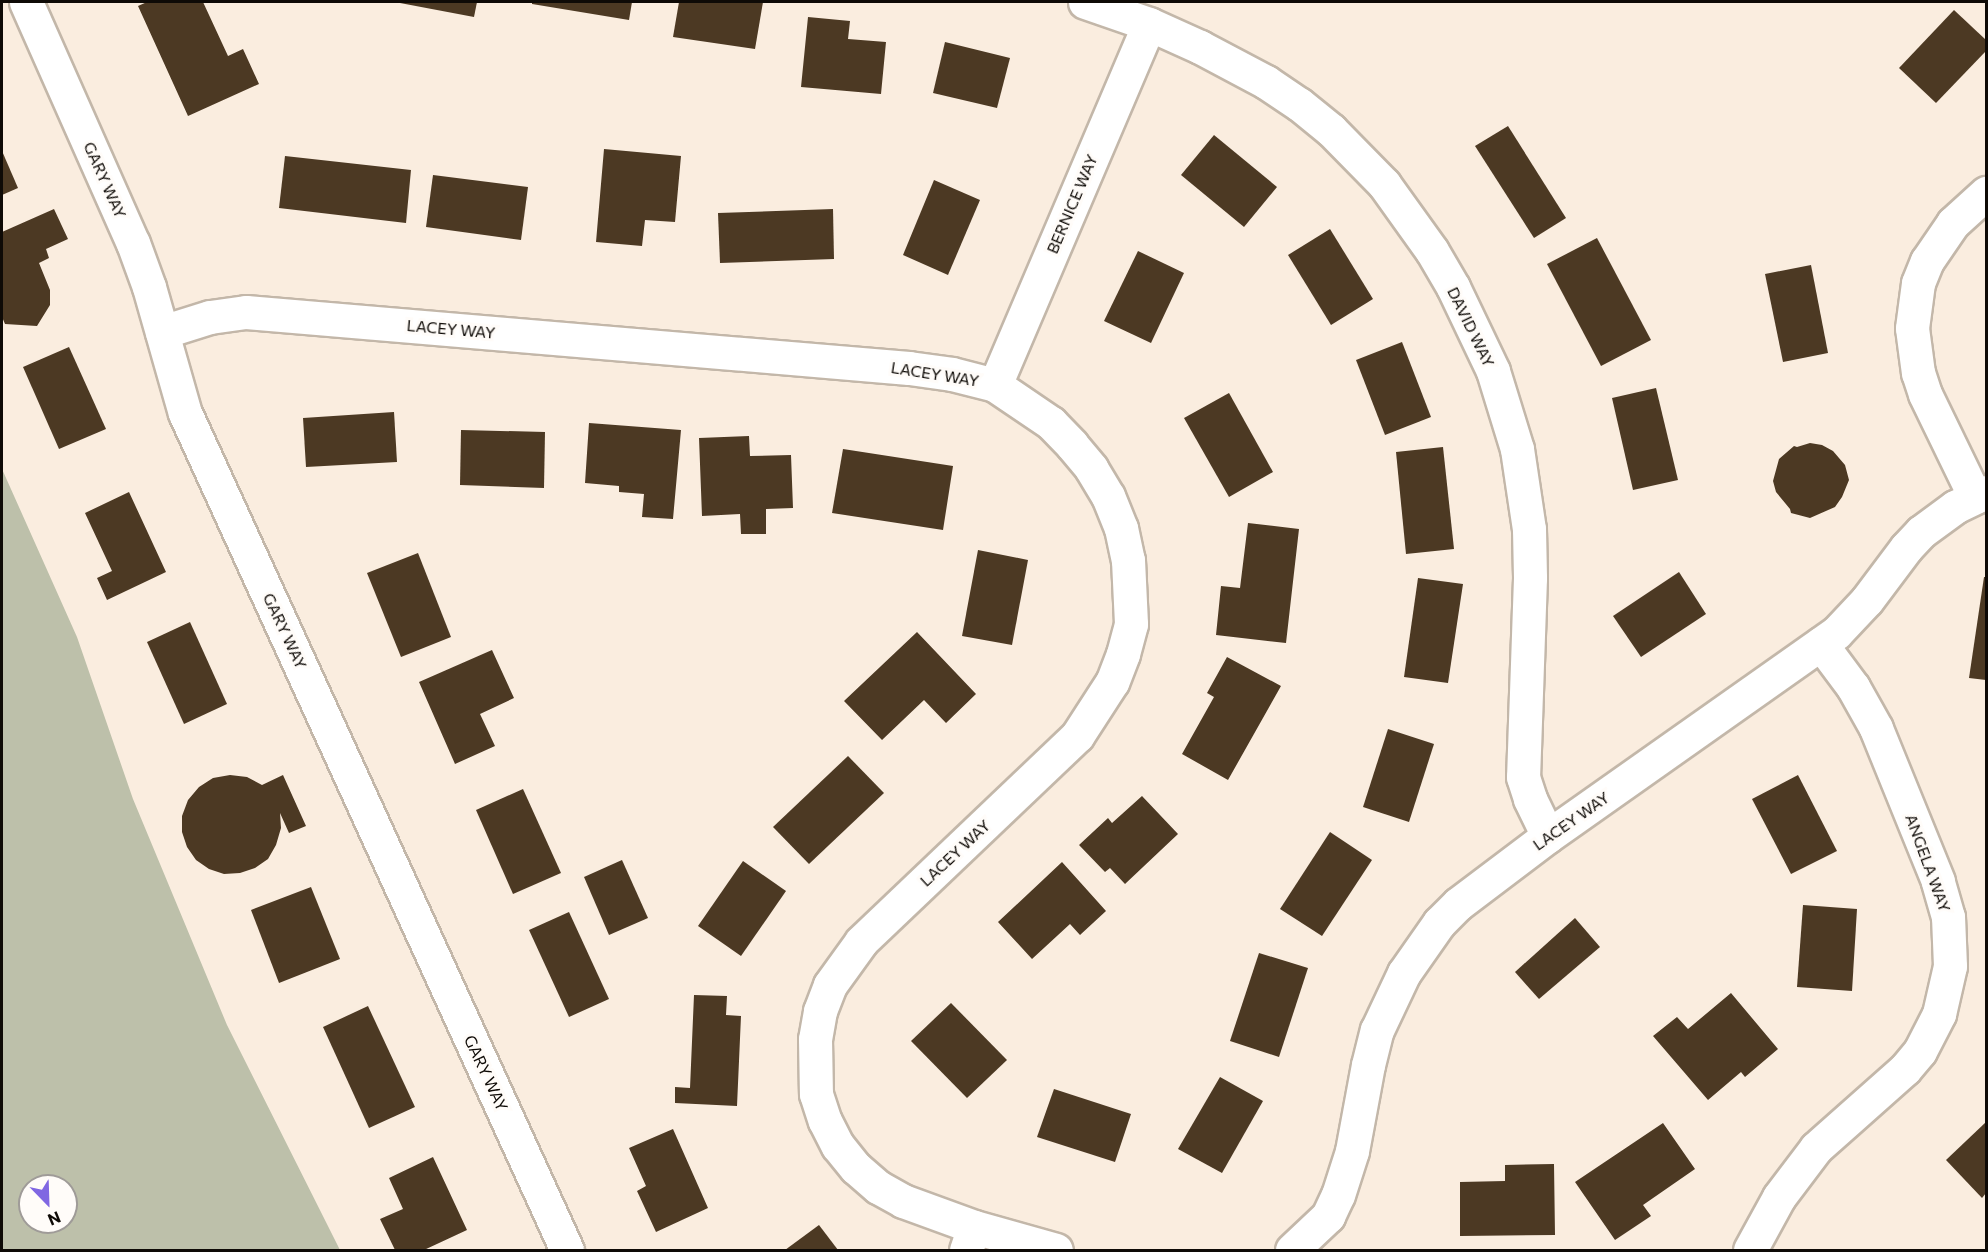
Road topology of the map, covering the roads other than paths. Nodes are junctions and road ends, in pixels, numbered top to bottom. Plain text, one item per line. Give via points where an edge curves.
1 (26, 2) edge
2 (1084, 2) edge
3 (1149, 24) junction
4 (1986, 193) edge
5 (162, 332) junction
6 (995, 385) junction
7 (1981, 495) edge
8 (1821, 644) junction
9 (1548, 836) junction
10 (970, 1239) edge
11 (567, 1251) edge
12 (1056, 1251) edge
13 (1292, 1251) edge
14 (1750, 1251) edge

1 - 5 street, GARY WAY via 133,243
2 - 3 street, DAVID WAY
3 - 6 street, BERNICE WAY
3 - 9 street, DAVID WAY via 1266,82 1331,130 1384,184 1407,214 1474,328 1507,411 1524,487 1530,578 1523,777
4 - 7 street via 1953,223 1926,261 1918,283 1912,328 1925,394
5 - 6 street, LACEY WAY via 210,317 246,312 909,368
5 - 11 street, GARY WAY via 185,413
6 - 10 street, LACEY WAY via 1051,423 1092,468 1108,496 1128,560 1131,624 1112,682 1077,736 861,942 845,963 830,985 820,1011 814,1067 816,1094 825,1121 856,1168 878,1187
7 - 8 street, LACEY WAY via 1937,518 1906,548 1852,618
8 - 9 street, LACEY WAY
8 - 14 street, ANGELA WAY via 1853,687 1876,728 1938,880 1948,917 1950,966 1939,1014 1920,1051 1816,1148 1779,1197
9 - 13 street, LACEY WAY via 1458,904 1439,923 1404,973 1377,1030 1346,1174 1328,1216
10 - 12 street, LACEY WAY

